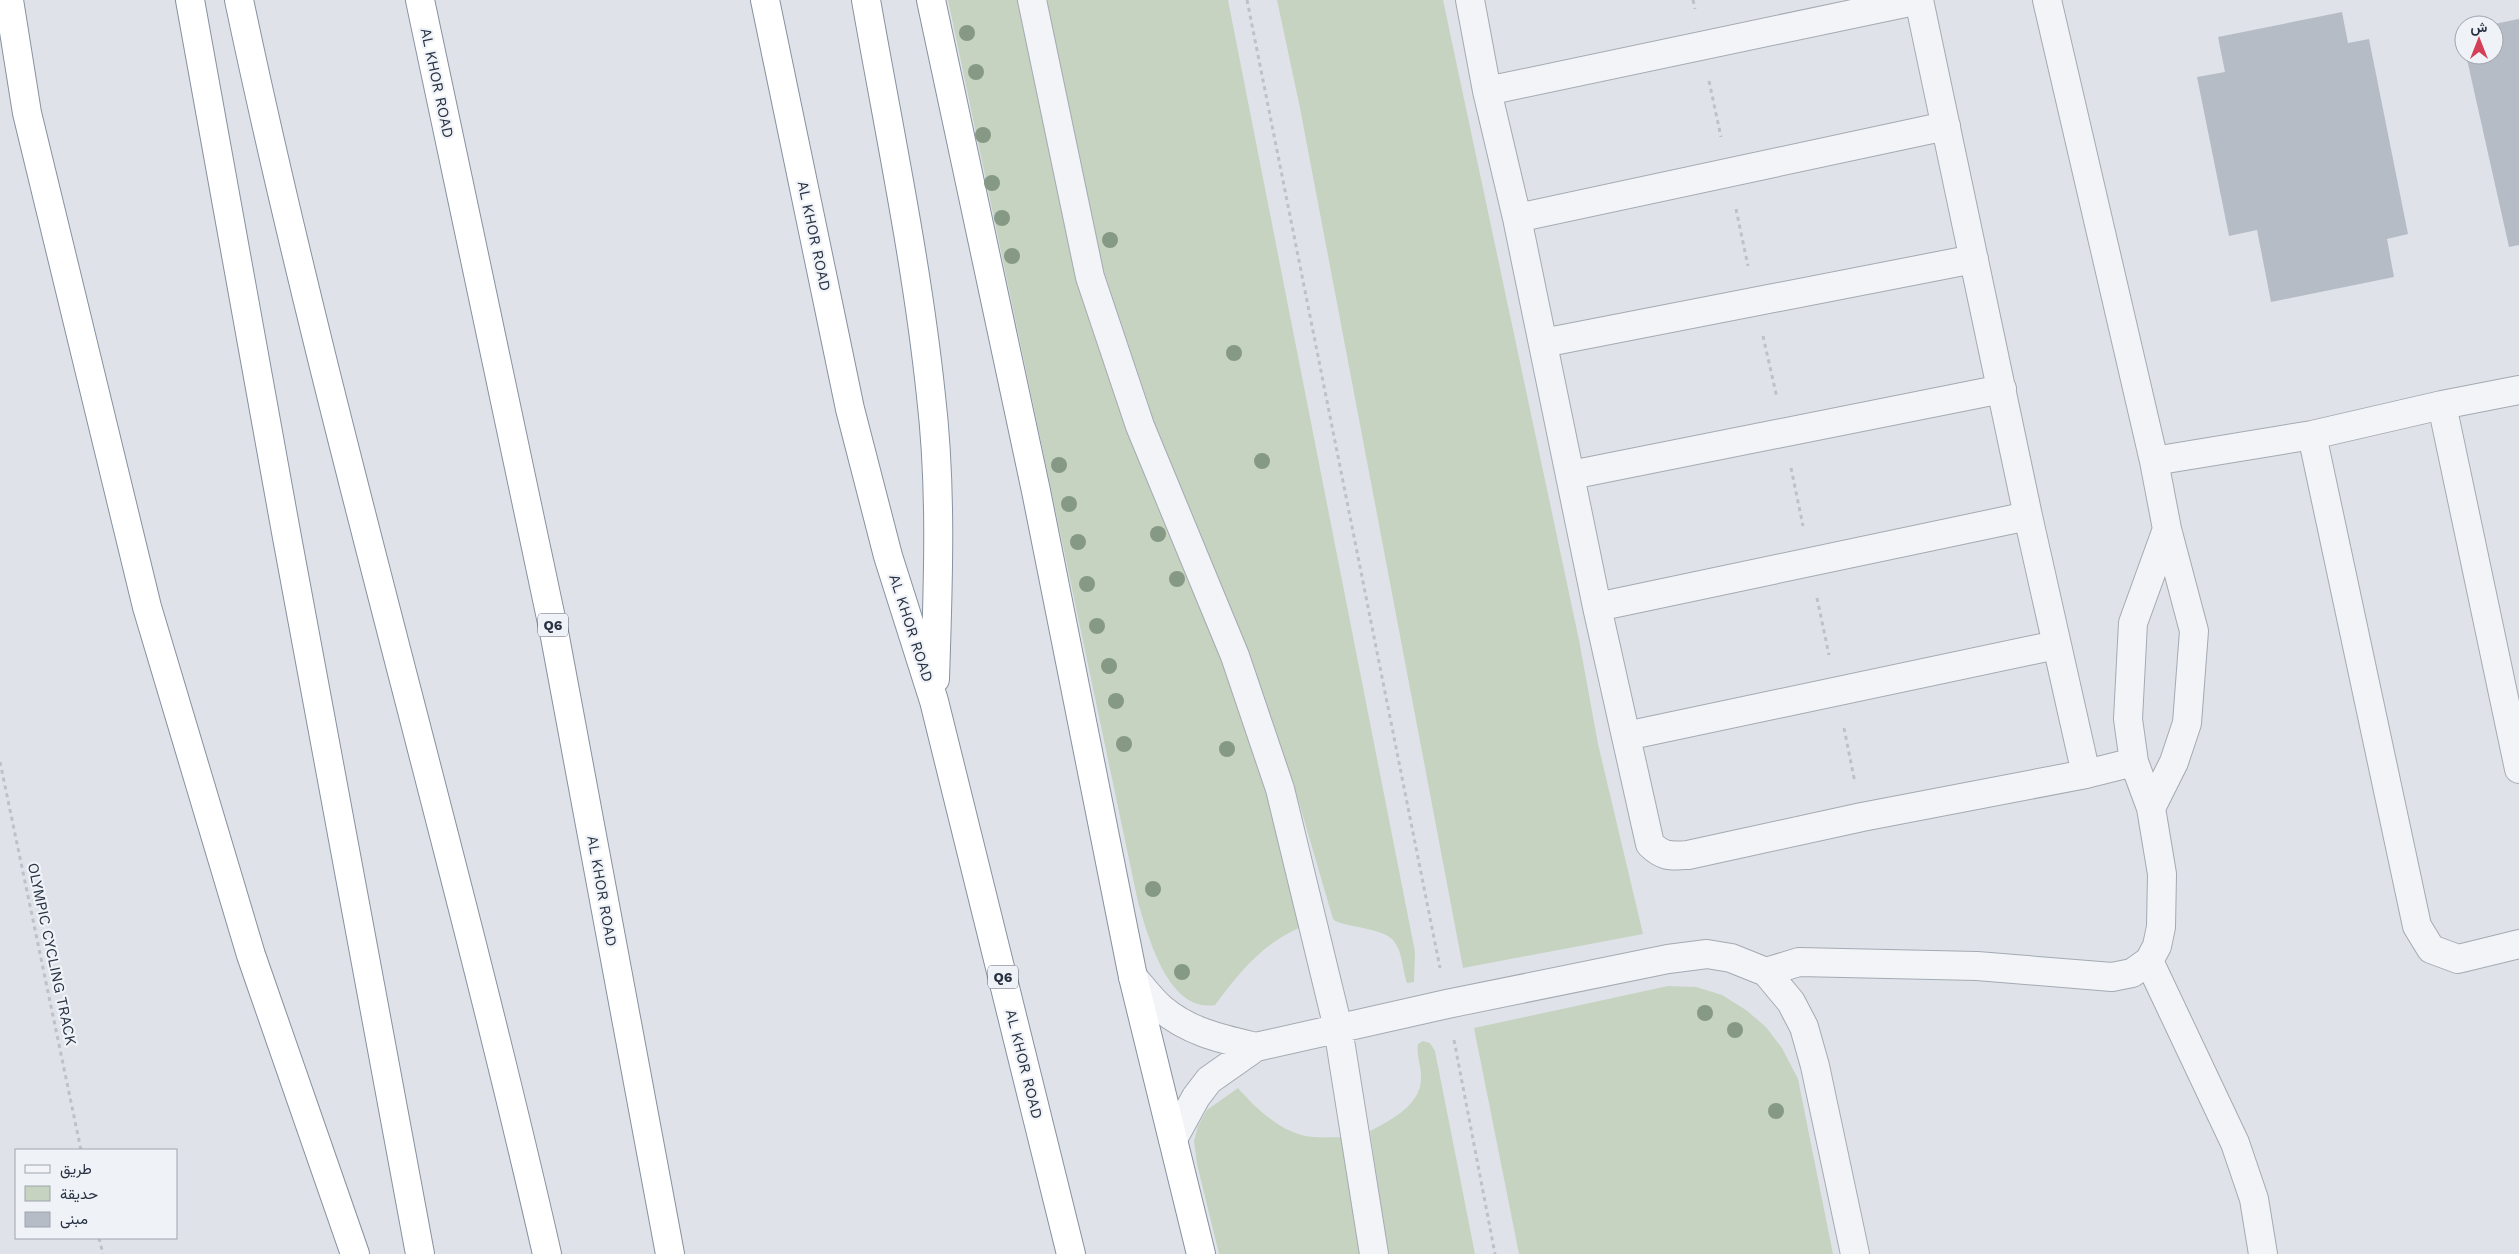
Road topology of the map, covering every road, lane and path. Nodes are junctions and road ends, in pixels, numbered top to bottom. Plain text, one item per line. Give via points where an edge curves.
1 (8, 0) edge
2 (190, 0) edge
3 (239, 0) edge
4 (420, 0) edge
5 (765, 0) edge
6 (866, 0) edge
7 (931, 0) edge
8 (1032, 0) edge
9 (1247, 0) edge
10 (1470, 0) edge
11 (2047, 0) edge
12 (1487, 91) junction
13 (1946, 126) junction
14 (1517, 218) junction
15 (1974, 259) junction
16 (1542, 343) junction
17 (2002, 389) junction
18 (2519, 390) edge
19 (2442, 404) junction
20 (2312, 435) junction
21 (2154, 461) junction
22 (1571, 475) junction
23 (2028, 516) junction
24 (2167, 530) junction
25 (1597, 607) junction
26 (2056, 645) junction
27 (934, 701) junction
28 (1626, 736) junction
29 (0, 762) edge
30 (2134, 762) junction
31 (2519, 769) edge
32 (2086, 774) junction
33 (2152, 808) junction
34 (2519, 944) edge
35 (2149, 961) junction
36 (1766, 972) junction
37 (1133, 977) junction
38 (1447, 1004) junction
39 (1338, 1028) junction
40 (1256, 1047) junction
41 (1173, 1139) junction
42 (81, 1149) edge
43 (99, 1239) edge
44 (103, 1254) edge
45 (355, 1254) edge
46 (420, 1254) edge
47 (547, 1254) edge
48 (670, 1254) edge
49 (1071, 1254) edge
50 (1201, 1254) edge
51 (1374, 1254) edge
52 (1494, 1254) edge
53 (1855, 1254) edge
54 (2263, 1254) edge

1 - 45 highway via 28,113 147,607 251,955
2 - 46 highway
3 - 47 highway via 265,125 353,487 521,1140
4 - 48 highway, AL KHOR ROAD / Q6 via 555,637
5 - 27 highway, AL KHOR ROAD / Q6 via 850,409 888,556
6 - 27 highway via 910,246 932,397 939,549
7 - 37 highway via 1036,491
8 - 39 street via 1090,277 1140,426 1234,656 1280,789
9 - 38 path
10 - 12 street
11 - 21 street
12 - 13 street via 1919,0
12 - 14 street
13 - 14 street
13 - 15 street
14 - 16 street
15 - 16 street
15 - 17 street
16 - 22 street
17 - 22 street
17 - 23 street
18 - 19 street
19 - 20 street
19 - 31 street
20 - 21 street
20 - 34 street via 2417,926 2431,949 2458,958
21 - 24 street
22 - 25 street
23 - 25 street
23 - 26 street
24 - 30 street via 2133,623 2128,719
24 - 33 street via 2194,631 2187,723 2174,762
25 - 28 street
26 - 28 street
26 - 32 street
27 - 49 highway, AL KHOR ROAD / Q6
28 - 32 street via 1650,844 1659,853 1670,856
29 - 42 path, OLYMPIC CYCLING TRACK
30 - 32 street
30 - 33 street
33 - 35 street via 2162,874 2161,927 2157,946
35 - 36 street via 2132,973 2112,978 1977,966 1799,962
35 - 54 street via 2235,1143 2254,1199
36 - 38 street via 1731,958 1707,954 1668,958
36 - 53 street via 1791,1002 1804,1027 1816,1066
37 - 40 street via 1161,1008 1185,1025 1215,1037
37 - 41 highway
38 - 39 street
38 - 52 path
39 - 40 street
39 - 51 street
40 - 41 street via 1209,1080
41 - 50 highway
43 - 44 path

